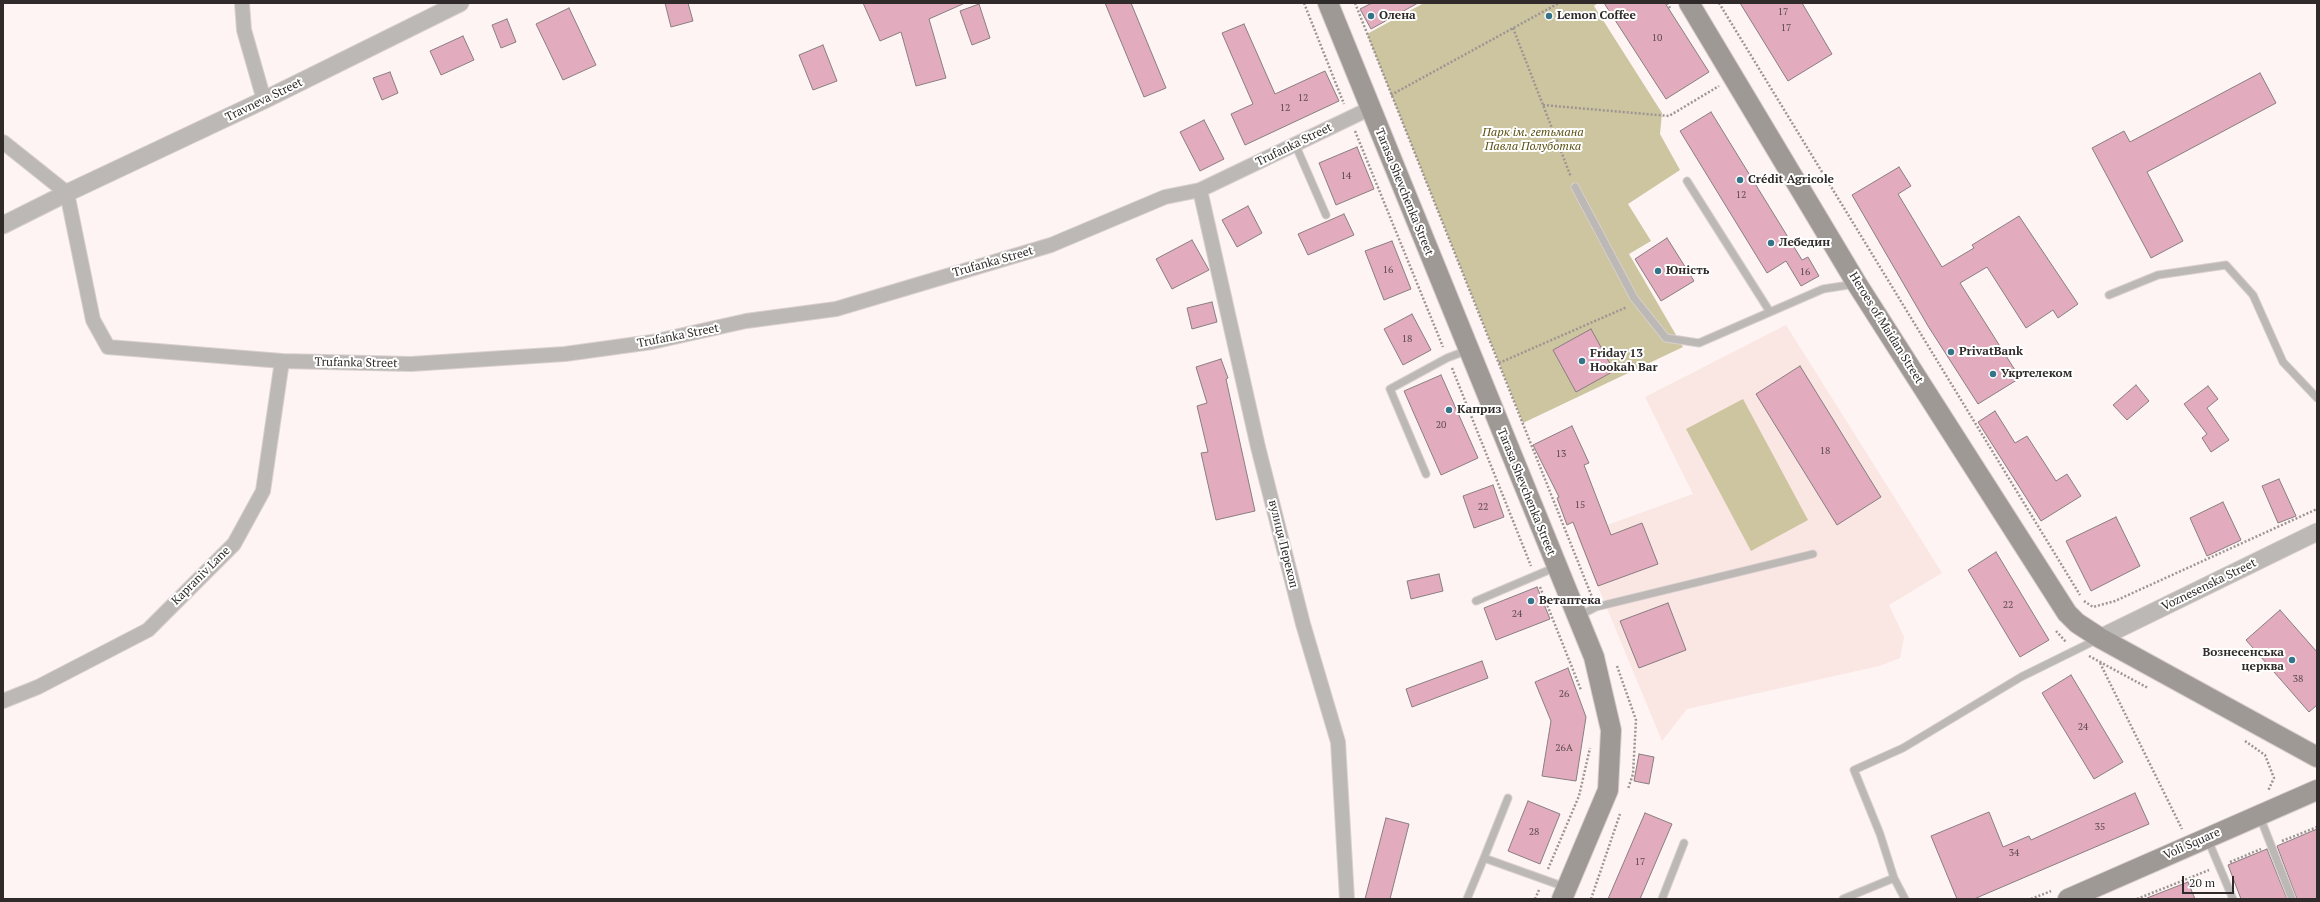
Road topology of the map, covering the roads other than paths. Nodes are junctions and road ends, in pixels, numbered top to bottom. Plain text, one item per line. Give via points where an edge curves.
1 (242, 3) edge
2 (1328, 3) edge
3 (1689, 3) edge
4 (455, 4) edge
5 (264, 100) junction
6 (1371, 108) junction
7 (3, 142) edge
8 (1295, 144) junction
9 (1687, 181) dead end
10 (1575, 187) road end
11 (1200, 190) junction
12 (67, 193) junction
13 (1326, 215) dead end
14 (3, 225) edge
15 (1857, 284) junction
16 (2109, 295) dead end
17 (1770, 312) junction
18 (1468, 350) junction
19 (282, 362) junction
20 (2317, 398) edge
21 (1426, 474) dead end
22 (2317, 532) edge
23 (1813, 554) dead end
24 (1557, 567) junction
25 (1476, 601) dead end
26 (1577, 616) junction
27 (2100, 638) junction
28 (3, 701) edge
29 (2317, 757) edge
30 (2317, 790) edge
31 (1508, 798) dead end
32 (2260, 815) junction
33 (2207, 838) junction
34 (1684, 843) dead end
35 (1484, 858) junction
36 (1894, 878) junction
37 (1565, 893) edge
38 (2060, 894) edge
39 (1347, 899) edge
40 (1467, 899) edge
41 (1662, 899) edge
42 (1843, 899) edge
43 (1905, 899) edge
44 (2233, 899) edge
45 (2292, 899) edge

1 - 5 street via 244,30
2 - 6 main road, Tarasa Shevchenka Street
3 - 15 main road, Heroes of Maidan Street
4 - 5 street, Travneva Street
5 - 12 street, Travneva Street
6 - 8 street, Trufanka Street
6 - 18 main road, Tarasa Shevchenka Street
7 - 12 street
8 - 11 street, Trufanka Street
8 - 13 lane
9 - 17 lane
10 - 17 lane via 1637,302 1666,338 1699,342
11 - 19 street, Trufanka Street via 1165,197 1051,246 836,309 746,321 652,342 566,354 411,364
11 - 39 street, вулиця Перекоп via 1258,447 1303,624 1338,742
12 - 14 street, Travneva Street
12 - 19 street, Trufanka Street via 93,320 108,347
15 - 17 lane via 1823,289
15 - 27 main road, Heroes of Maidan Street via 2067,613
16 - 20 lane via 2158,275 2226,265 2253,295 2283,362
18 - 21 lane via 1447,358 1390,389
18 - 24 main road, Tarasa Shevchenka Street
19 - 28 street, Kapraniv Lane via 263,491 234,544 148,630 38,687
22 - 27 street, Voznesenska Street
23 - 26 lane via 1602,606
24 - 25 lane
24 - 26 main road, Tarasa Shevchenka Street
26 - 37 main road, Tarasa Shevchenka Street via 1594,657 1611,730 1608,790
27 - 29 main road
27 - 36 lane via 2021,677 1903,748 1854,770 1880,834
30 - 32 main road, Voli Square
31 - 35 lane
32 - 33 main road, Voli Square
32 - 45 lane
33 - 38 main road, Voli Square
33 - 44 lane
34 - 41 lane
35 - 37 lane via 1544,880
35 - 40 lane
36 - 42 lane
36 - 43 lane

